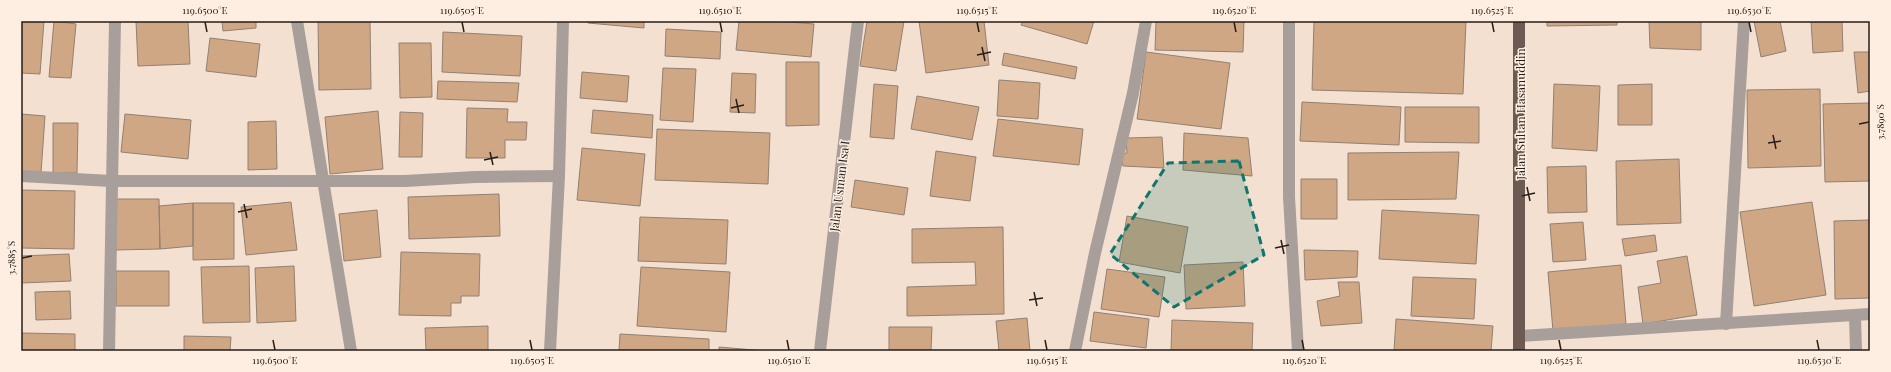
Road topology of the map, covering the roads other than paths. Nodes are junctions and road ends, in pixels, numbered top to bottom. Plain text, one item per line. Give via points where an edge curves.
1 (115, 21) edge
2 (297, 21) edge
3 (563, 21) edge
4 (858, 21) edge
5 (1146, 21) edge
6 (1289, 21) edge
7 (1520, 21) edge
8 (1744, 21) edge
9 (21, 176) edge
10 (559, 176) junction
11 (111, 181) junction
12 (324, 181) junction
13 (1870, 314) edge
14 (1855, 316) junction
15 (1726, 324) junction
16 (1519, 336) junction
17 (109, 351) edge
18 (351, 351) edge
19 (550, 351) edge
20 (820, 351) edge
21 (1075, 351) edge
22 (1298, 351) edge
23 (1519, 351) edge
24 (1856, 351) edge

1 - 11 street
2 - 12 street
3 - 10 street
4 - 20 street, Jalan Usman Isa I
5 - 21 street via 1133,93 1094,253
6 - 22 street via 1289,196
7 - 16 highway, Jalan Sultan Hasanuddin
8 - 15 street
9 - 11 street
10 - 12 street
10 - 19 street
11 - 12 street
11 - 17 street
12 - 18 street
13 - 14 street
14 - 15 street
14 - 24 street
15 - 16 street
16 - 23 highway, Jalan Sultan Hasanuddin

